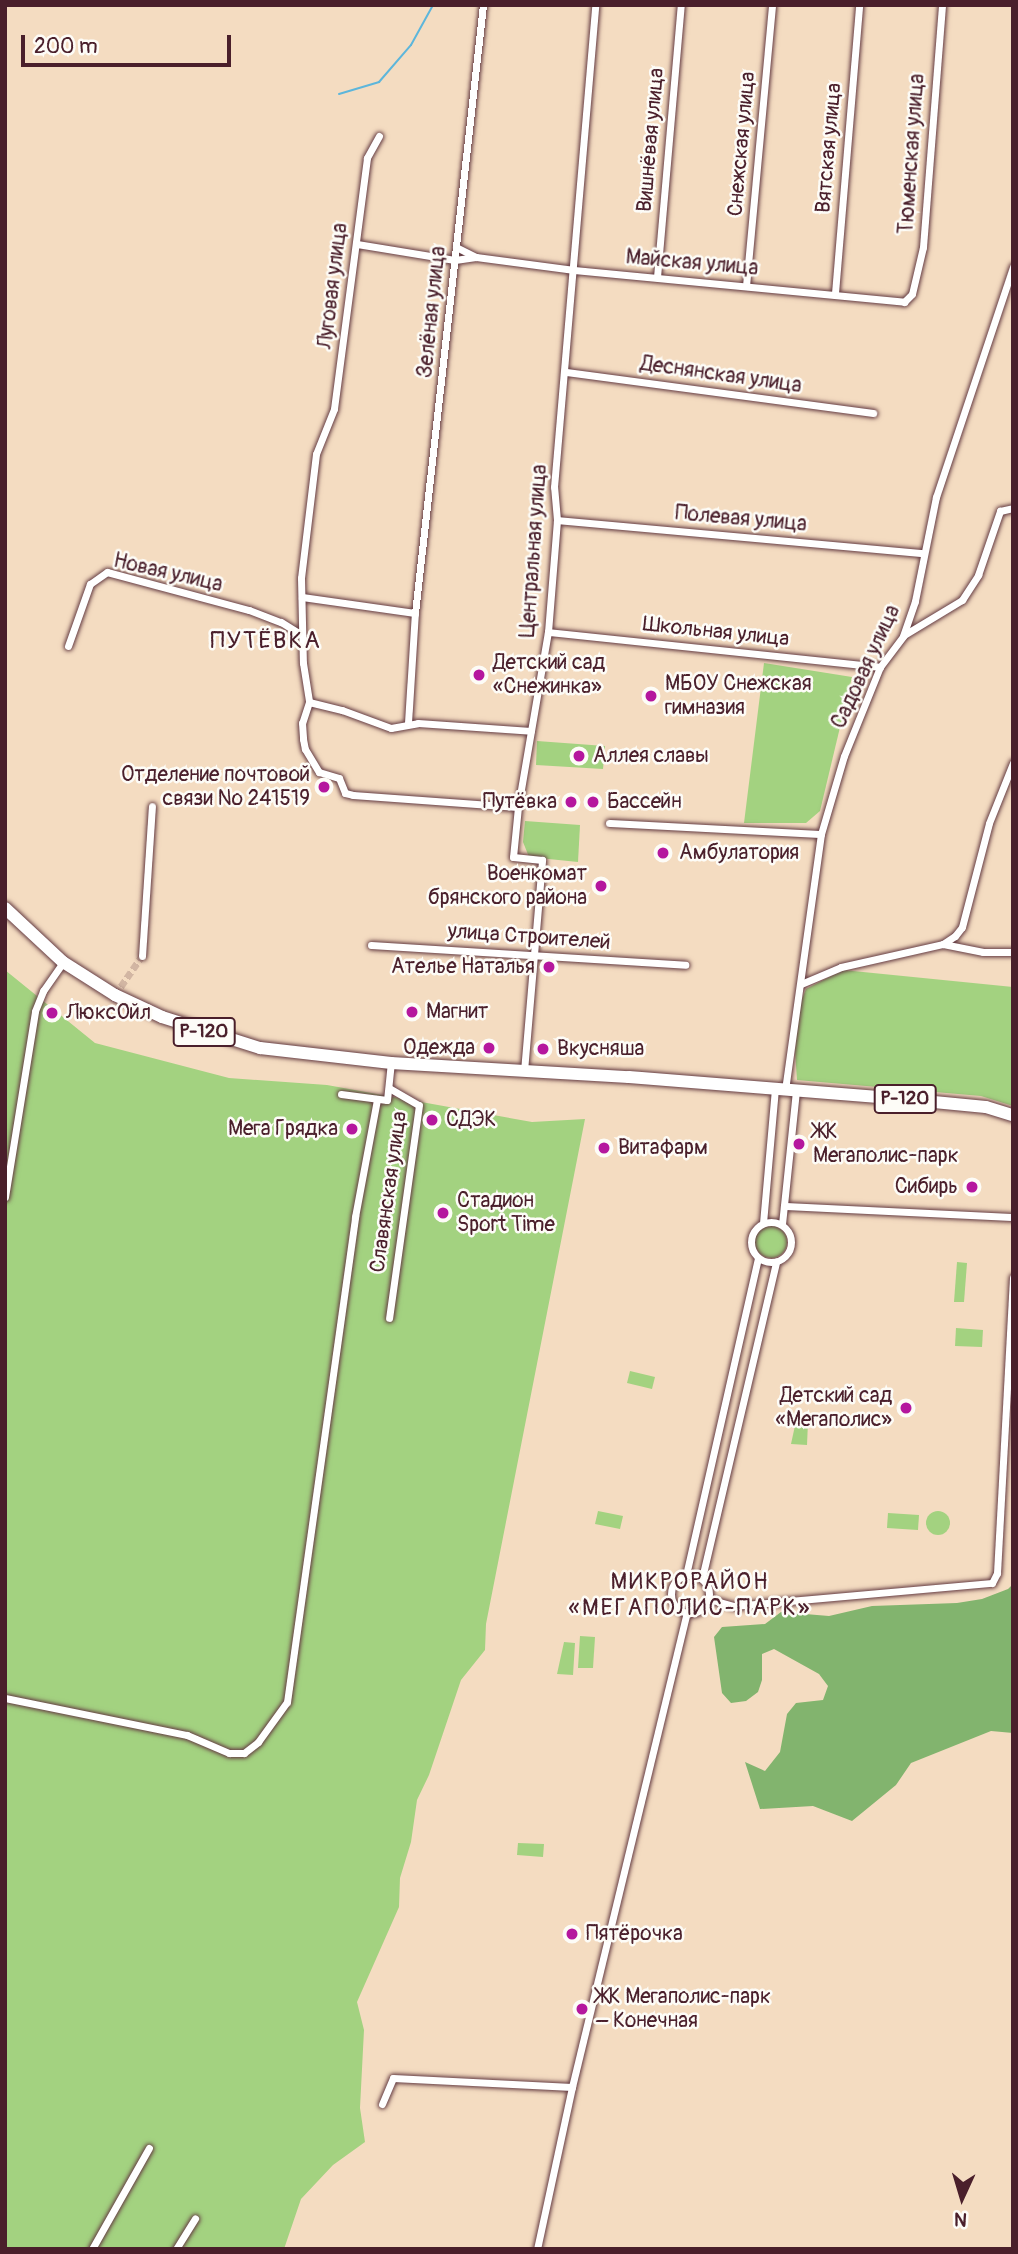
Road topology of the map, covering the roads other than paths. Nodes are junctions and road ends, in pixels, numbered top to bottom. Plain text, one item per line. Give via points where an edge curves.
1 (483, 5) edge
2 (595, 5) edge
3 (681, 5) edge
4 (772, 5) edge
5 (859, 5) edge
6 (942, 5) edge
7 (379, 136) dead end
8 (357, 244) junction
9 (456, 247) junction
10 (476, 257) junction
11 (455, 260) junction
12 (1013, 267) edge
13 (574, 270) junction
14 (657, 277) junction
15 (746, 286) junction
16 (835, 293) junction
17 (904, 302) joint
18 (566, 372) junction
19 (873, 413) dead end
20 (1013, 508) edge
21 (557, 520) junction
22 (923, 553) junction
23 (302, 597) junction
24 (302, 611) junction
25 (415, 613) junction
26 (281, 622) junction
27 (548, 632) junction
28 (302, 635) junction
29 (903, 636) junction
30 (68, 646) dead end
31 (880, 667) junction
32 (309, 702) junction
33 (408, 723) junction
34 (531, 732) junction
35 (1013, 763) edge
36 (152, 806) dead end
37 (517, 807) junction
38 (609, 823) dead end
39 (821, 834) junction
40 (5, 908) edge
41 (943, 944) junction
42 (371, 945) dead end
43 (1013, 953) edge
44 (534, 955) junction
45 (142, 956) tunnel mouth
46 (63, 962) junction
47 (685, 965) dead end
48 (801, 984) junction
49 (391, 1063) junction
50 (524, 1071) junction
51 (389, 1088) junction
52 (785, 1090) junction
53 (341, 1094) dead end
54 (377, 1099) junction
55 (1013, 1115) edge
56 (5, 1197) edge
57 (784, 1206) junction
58 (1013, 1217) edge
59 (763, 1223) junction
60 (782, 1224) junction
61 (758, 1258) junction
62 (776, 1262) junction
63 (1013, 1277) edge
64 (389, 1318) dead end
65 (1011, 1352) edge
66 (686, 1575) junction
67 (702, 1578) junction
68 (709, 1599) junction
69 (687, 1613) junction
70 (5, 1698) edge
71 (572, 2087) junction
72 (382, 2104) dead end
73 (149, 2148) dead end
74 (195, 2219) dead end
75 (92, 2249) edge
76 (176, 2249) edge
77 (537, 2249) edge

1 - 9 street, Зелёная улица
2 - 13 street, Центральная улица
3 - 14 street, Вишнёвая улица
4 - 15 street, Снежская улица
5 - 16 street, Вятская улица
6 - 17 street, Тюменская улица via 923,247 912,294
7 - 8 street, Луговая улица via 367,158
8 - 11 street
8 - 23 street, Луговая улица via 334,409 319,440 300,578
9 - 10 street
9 - 11 street, Зелёная улица
10 - 11 street
10 - 13 street, Майская улица
11 - 25 street, Зелёная улица
12 - 22 street, Садовая улица via 956,430
13 - 14 street, Майская улица
13 - 18 street, Центральная улица
14 - 15 street, Майская улица
15 - 16 street, Майская улица
16 - 17 street, Майская улица
18 - 19 street, Деснянская улица
18 - 21 street, Центральная улица via 555,487
20 - 29 street via 1000,512 978,575 962,600
21 - 22 street, Полевая улица
21 - 27 street, Центральная улица
22 - 29 street, Садовая улица
23 - 24 street, Луговая улица
23 - 25 street
24 - 26 street via 298,618
24 - 28 street, Луговая улица
25 - 33 street, Зелёная улица
26 - 28 street, Новая улица
26 - 30 street, Новая улица via 107,572 90,584
27 - 31 street, Школьная улица
27 - 34 street, Центральная улица
28 - 32 street, Луговая улица
29 - 31 street, Садовая улица
31 - 39 street, Садовая улица via 844,756
32 - 33 street via 391,728
32 - 37 street, Луговая улица via 302,723 303,739 319,772 339,778 345,793
33 - 34 street
34 - 37 street, Центральная улица
35 - 41 street via 989,824 962,927
36 - 45 street
37 - 44 street, Центральная улица via 513,857 542,860
38 - 39 street
39 - 48 street, Садовая улица
40 - 46 main road, Р-120
41 - 43 street
41 - 48 street via 841,967
42 - 44 street, улица Строителей
44 - 47 street, улица Строителей
44 - 50 street, Центральная улица
46 - 49 main road, Р-120 via 130,1003 201,1031 260,1048
46 - 56 street via 35,1011
48 - 52 street, Садовая улица
49 - 50 main road, Р-120
49 - 51 street
50 - 52 main road, Р-120
51 - 54 street via 387,1100
51 - 64 street, Славянская улица via 419,1104
52 - 55 main road, Р-120 via 959,1104
52 - 57 street
52 - 59 street
53 - 54 street
54 - 70 street via 355,1217 287,1702 258,1742 244,1754 229,1754 187,1735
57 - 58 street
57 - 60 street
59 - 60 street
59 - 61 street via 751,1239
60 - 62 street via 792,1245
61 - 62 street
61 - 66 street
62 - 67 street
63 - 65 street
65 - 68 street via 997,1573 992,1583 733,1606
66 - 67 street
66 - 69 street via 677,1579 671,1593 674,1604
67 - 68 street
68 - 69 street via 701,1610
69 - 71 street
71 - 72 street via 393,2078
71 - 77 street
73 - 75 street
74 - 76 street

